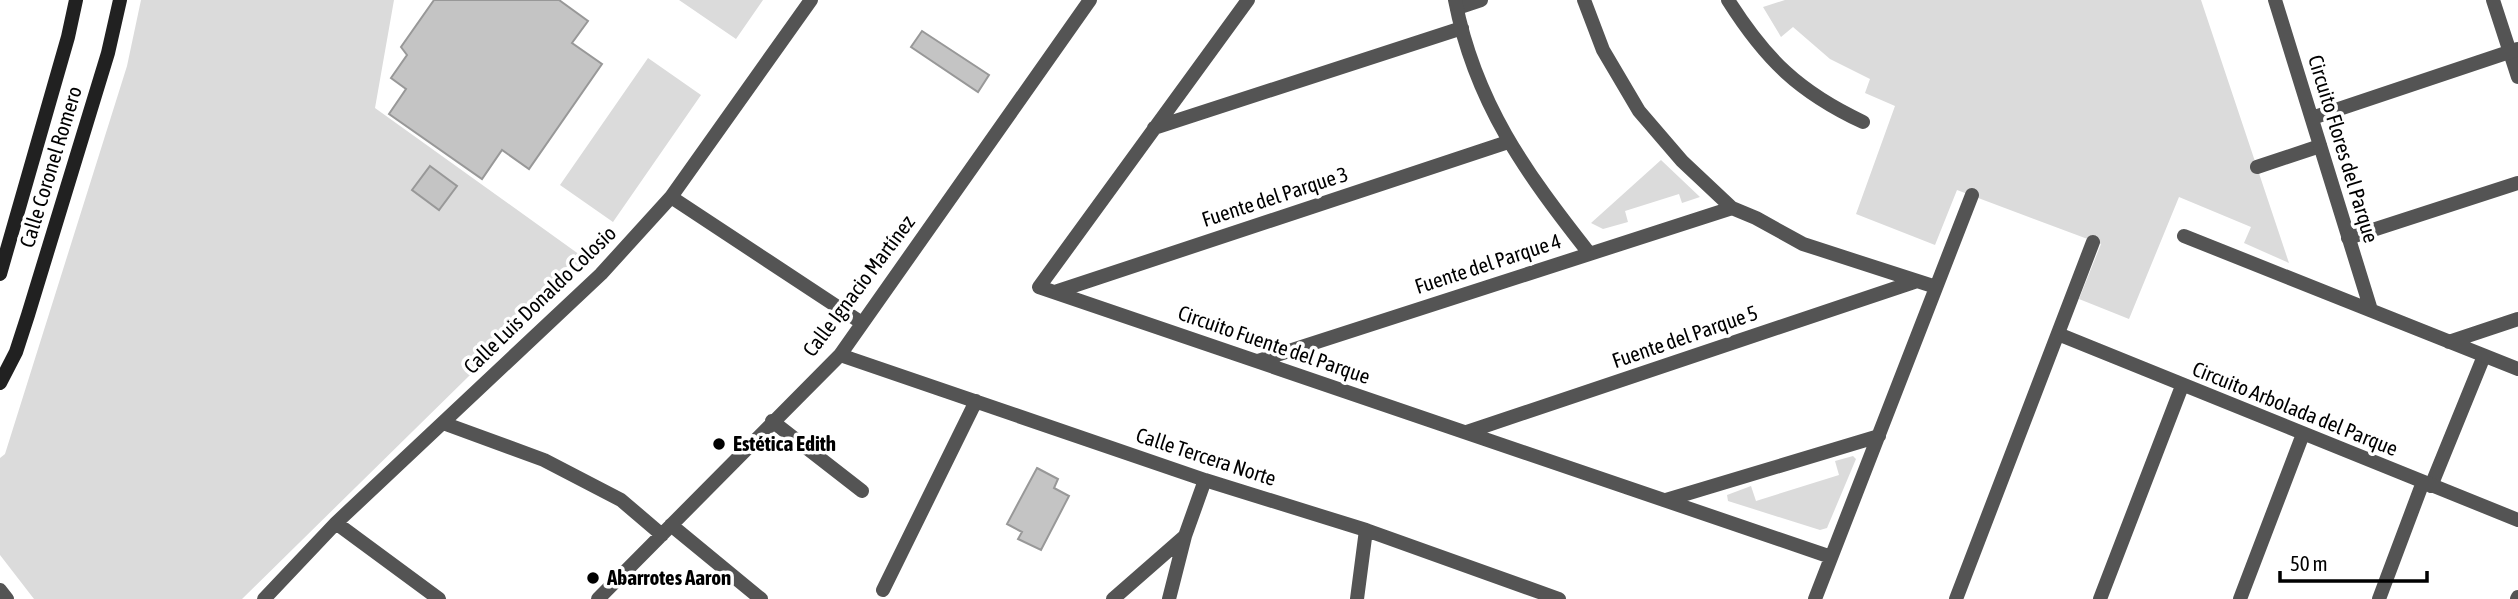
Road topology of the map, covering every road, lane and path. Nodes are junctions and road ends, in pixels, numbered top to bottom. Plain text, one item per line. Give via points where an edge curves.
1 (76, 0) edge
2 (120, 0) edge
3 (811, 0) edge
4 (1090, 0) edge
5 (1248, 0) edge
6 (1481, 0) edge
7 (1584, 0) edge
8 (1728, 0) edge
9 (2275, 0) edge
10 (2493, 0) edge
11 (1456, 4) edge
12 (1462, 28) junction
13 (2514, 50) edge
14 (2518, 77) edge
15 (2312, 118) junction
16 (1863, 122) dead end
17 (1154, 128) junction
18 (1508, 142) junction
19 (2320, 146) junction
20 (2257, 167) dead end
21 (2518, 183) edge
22 (1972, 195) dead end
23 (671, 197) junction
24 (1732, 208) junction
25 (2184, 236) dead end
26 (2348, 238) junction
27 (2093, 242) dead end
28 (1589, 253) junction
29 (0, 274) edge
30 (1916, 281) junction
31 (1936, 288) junction
32 (1055, 292) junction
33 (2371, 310) junction
34 (2518, 319) edge
35 (862, 323) junction
36 (2058, 334) junction
37 (2449, 342) junction
38 (840, 355) junction
39 (2484, 356) junction
40 (1258, 362) junction
41 (2518, 369) edge
42 (0, 383) edge
43 (2182, 386) junction
44 (976, 401) junction
45 (772, 421) junction
46 (443, 423) junction
47 (1467, 432) junction
48 (2303, 434) junction
49 (1879, 436) junction
50 (1205, 480) junction
51 (2427, 484) junction
52 (862, 491) dead end
53 (1666, 500) junction
54 (2518, 520) edge
55 (336, 523) junction
56 (666, 530) junction
57 (1366, 530) junction
58 (1185, 536) junction
59 (1831, 557) junction
60 (0, 590) edge
61 (883, 590) dead end
62 (7, 599) edge
63 (264, 599) edge
64 (439, 599) edge
65 (598, 599) edge
66 (761, 599) edge
67 (1113, 599) edge
68 (1169, 599) edge
69 (1357, 599) edge
70 (1559, 599) edge
71 (1815, 599) edge
72 (1956, 599) edge
73 (2100, 599) edge
74 (2240, 599) edge
75 (2379, 599) edge

1 - 29 main road, Calle Coronel Romero
2 - 42 main road, Calle Coronel Romero via 28,315
3 - 23 street, Calle Luis Donaldo Colosio
4 - 35 street, Calle Ignacio Martínez
5 - 17 street
6 - 11 street
7 - 24 street via 1603,50 1639,111 1682,161
8 - 16 street via 1774,63
9 - 15 street, Circuito Flores del Parque
10 - 13 street
11 - 12 street
12 - 17 street
12 - 18 street via 1474,71
13 - 14 street
13 - 15 street
15 - 19 street, Circuito Flores del Parque
17 - 32 street via 1039,287
18 - 28 street
18 - 32 street, Fuente del Parque 3
19 - 20 street
19 - 26 street, Circuito Flores del Parque
21 - 26 street
22 - 31 street
23 - 35 street
23 - 46 street, Calle Luis Donaldo Colosio via 601,274
24 - 28 street, Fuente del Parque 4
24 - 30 street via 1803,244
25 - 33 street
26 - 33 street, Circuito Flores del Parque
27 - 36 street
28 - 40 street, Fuente del Parque 4
30 - 31 street
30 - 47 street, Fuente del Parque 5
31 - 49 street
32 - 40 street, Circuito Fuente del Parque
33 - 37 street
34 - 37 street
35 - 38 street, Calle Ignacio Martínez
36 - 43 street, Circuito Arbolada del Parque
36 - 72 street
37 - 39 street
38 - 44 street, Calle Tercera Norte
38 - 45 street, Calle Ignacio Martínez
39 - 41 street
39 - 51 street
40 - 47 street, Circuito Fuente del Parque
43 - 48 street, Circuito Arbolada del Parque
43 - 73 street
44 - 50 street, Calle Tercera Norte
44 - 61 street
45 - 52 street
45 - 56 street, Calle Ignacio Martínez
46 - 55 street, Calle Luis Donaldo Colosio
46 - 56 street via 555,466 621,500
47 - 53 street, Circuito Fuente del Parque
48 - 51 street, Circuito Arbolada del Parque
48 - 74 street
49 - 53 street
49 - 59 street
50 - 57 street, Calle Tercera Norte
50 - 58 street
51 - 54 street, Circuito Arbolada del Parque
51 - 75 street
53 - 59 street, Circuito Fuente del Parque
55 - 63 street, Calle Luis Donaldo Colosio
55 - 64 street
56 - 65 street, Calle Ignacio Martínez
56 - 66 street
57 - 69 street
57 - 70 street, Calle Tercera Norte
58 - 67 street
58 - 68 street
59 - 71 street
60 - 62 street

